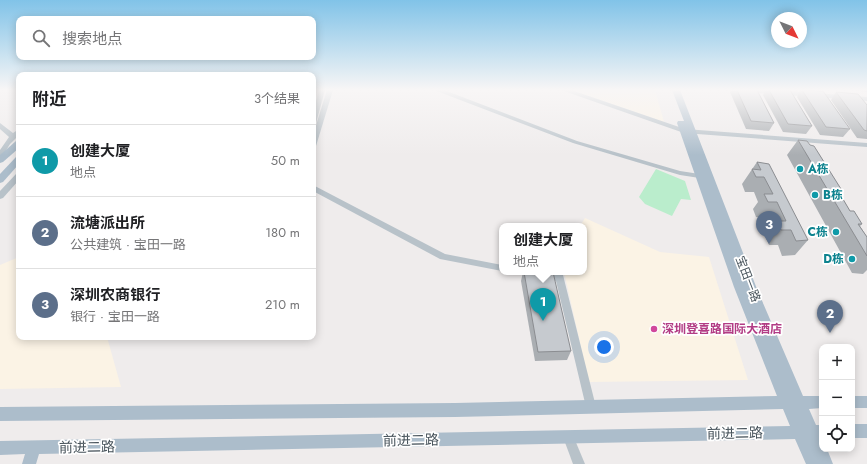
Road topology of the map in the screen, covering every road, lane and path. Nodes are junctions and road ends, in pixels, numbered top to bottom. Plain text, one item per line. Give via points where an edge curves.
1 (323, 112) edge
2 (494, 112) edge
3 (629, 112) edge
4 (680, 112) edge
5 (682, 112) edge
6 (0, 125) edge
7 (688, 131) junction
8 (316, 136) edge
9 (16, 140) edge
10 (867, 145) edge
11 (0, 155) edge
12 (0, 160) edge
13 (16, 162) edge
14 (705, 177) junction
15 (16, 179) edge
16 (0, 180) edge
17 (316, 190) edge
18 (0, 196) edge
19 (499, 267) edge
20 (543, 275) edge
21 (793, 402) junction
22 (819, 402) edge
23 (855, 402) edge
24 (867, 402) edge
25 (591, 407) junction
26 (0, 414) edge
27 (855, 431) edge
28 (867, 431) edge
29 (811, 432) edge
30 (568, 437) junction
31 (0, 448) edge
32 (34, 448) junction
33 (29, 464) edge
34 (36, 464) edge
35 (579, 464) edge
36 (813, 464) edge
37 (826, 464) edge

1 - 8 street
2 - 14 street via 575,142 680,173
3 - 7 street
4 - 7 main road, 宝田一路
5 - 7 main road, 宝田一路
6 - 9 street
7 - 10 street
7 - 14 main road, 宝田一路
9 - 11 street
9 - 12 main road
13 - 16 main road
14 - 21 main road, 宝田一路 via 740,287
15 - 18 street
17 - 19 street via 443,257
20 - 25 street via 560,278
21 - 22 main road
21 - 25 main road
21 - 29 main road, 宝田一路
23 - 24 main road
25 - 26 main road
27 - 28 main road
29 - 30 main road, 前进二路
29 - 36 main road, 宝田一路
29 - 37 main road, 宝田一路
30 - 32 main road, 前进二路
30 - 35 street
31 - 32 main road, 前进二路
32 - 33 main road
32 - 34 main road

